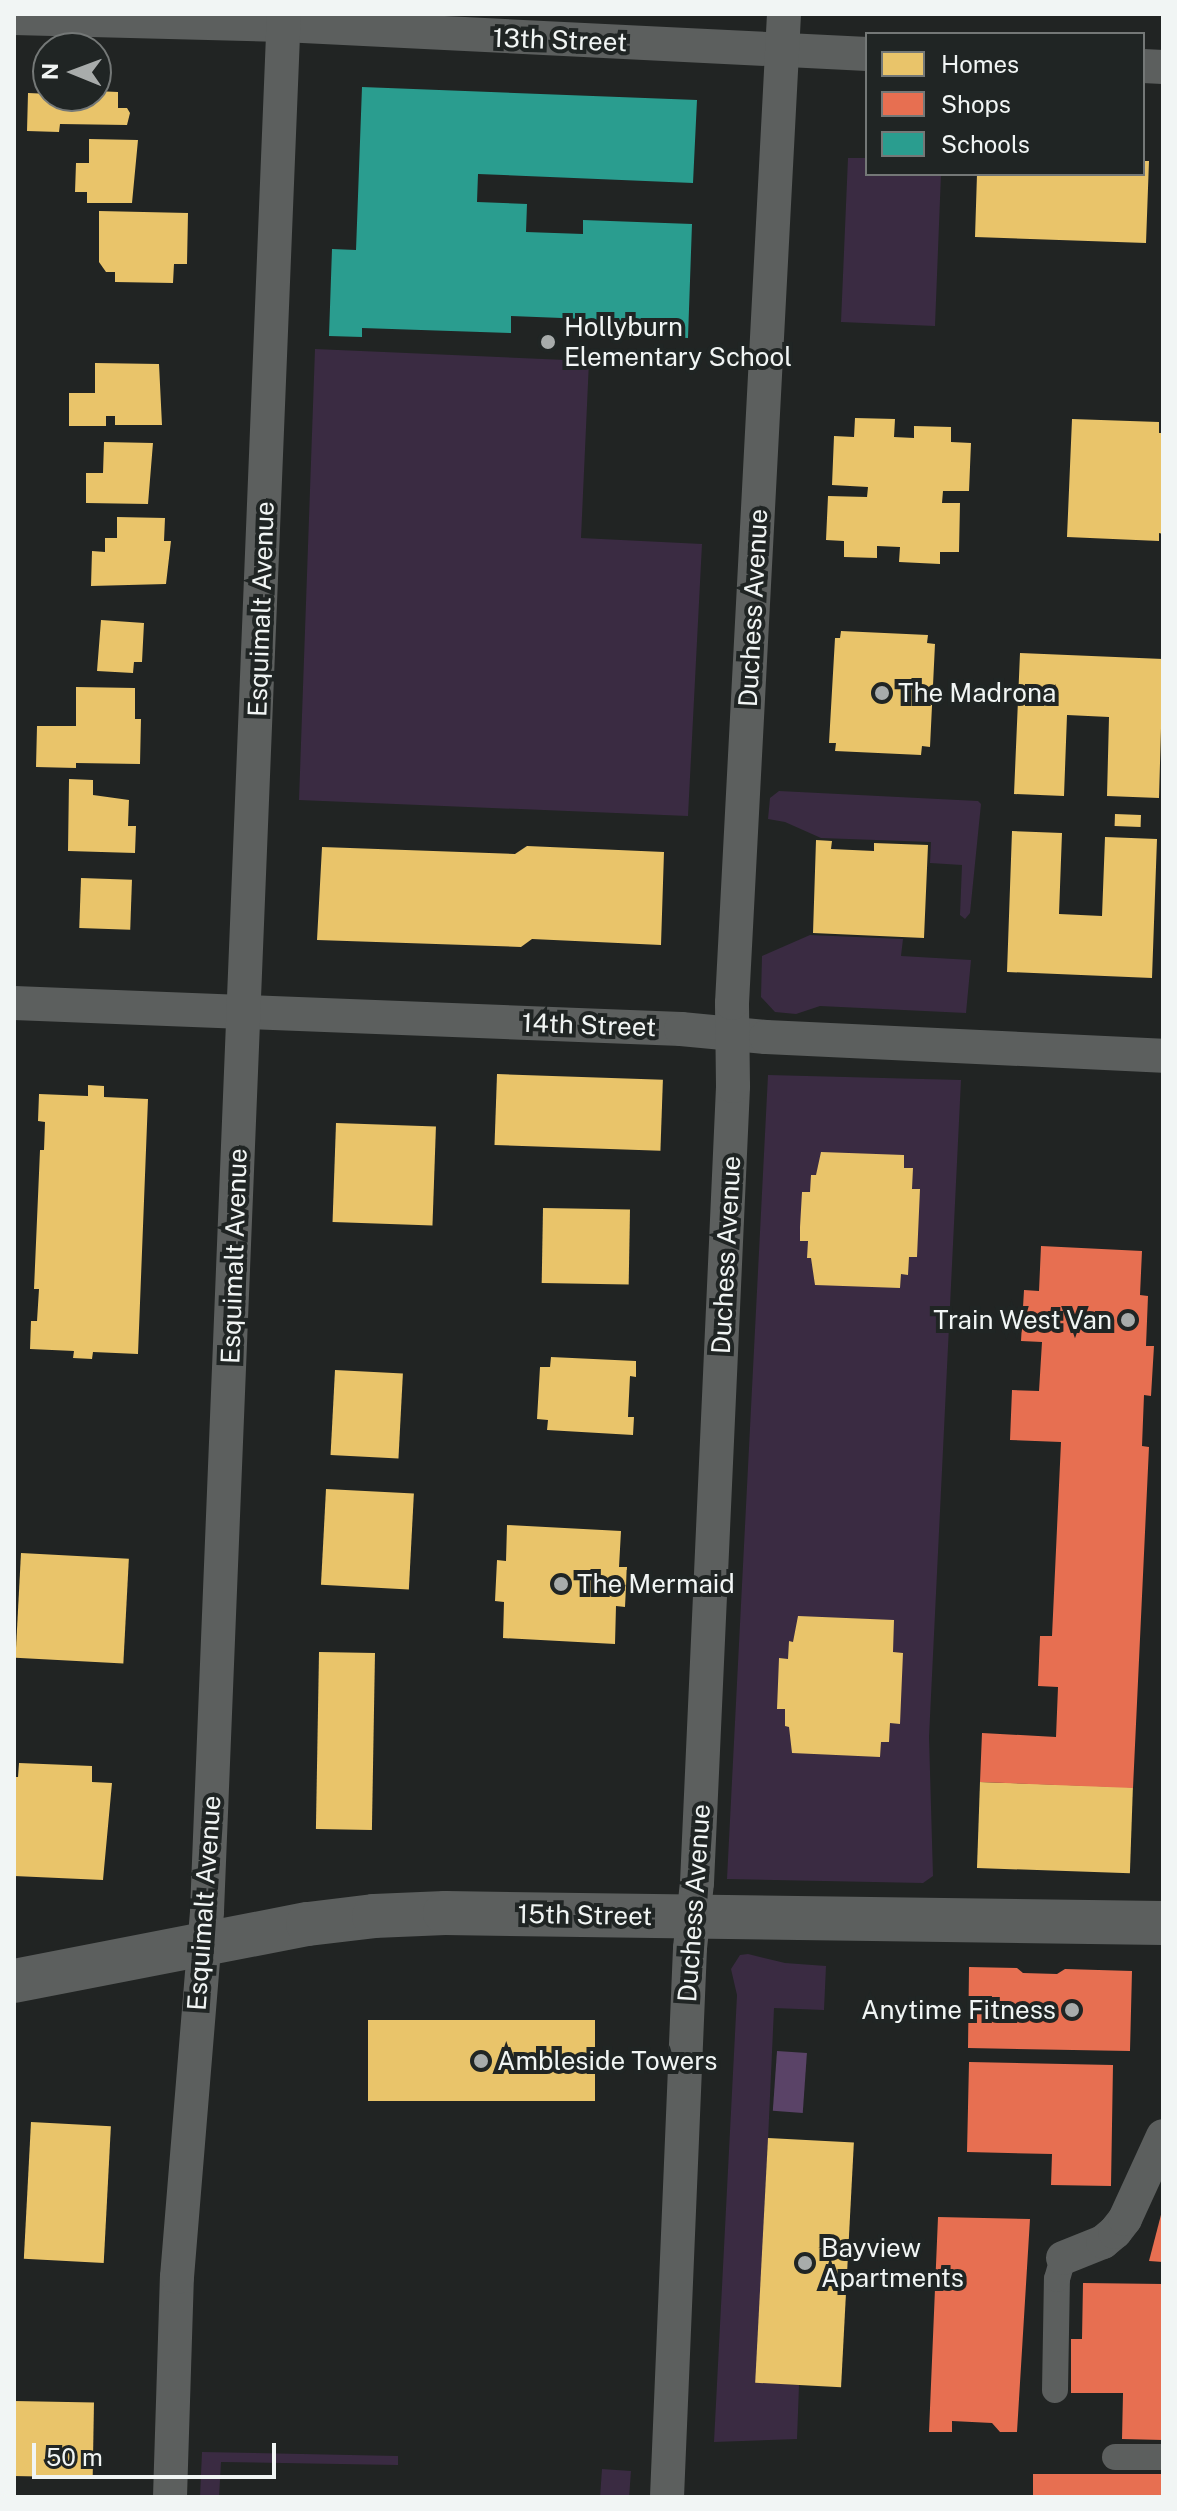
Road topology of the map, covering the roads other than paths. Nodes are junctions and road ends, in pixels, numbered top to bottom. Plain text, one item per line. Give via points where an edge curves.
1 (784, 14) edge
2 (14, 18) edge
3 (284, 20) edge
4 (783, 50) junction
5 (865, 54) edge
6 (14, 1003) edge
7 (244, 1011) junction
8 (733, 1034) junction
9 (1163, 1056) edge
10 (693, 1917) junction
11 (1163, 1923) edge
12 (205, 1946) junction
13 (14, 1981) edge
14 (1163, 2136) edge
15 (1063, 2258) joint
16 (1055, 2390) dead end
17 (1115, 2457) dead end
18 (1163, 2457) edge
19 (170, 2497) edge
20 (667, 2497) edge

1 - 4 street, Duchess Avenue
2 - 3 street, 13th Street
3 - 4 street, 13th Street
3 - 7 street, Esquimalt Avenue
4 - 5 street, 13th Street
4 - 8 street, Duchess Avenue
6 - 7 street, 14th Street
7 - 8 street, 14th Street
7 - 12 street, Esquimalt Avenue
8 - 9 street, 14th Street
8 - 10 street, Duchess Avenue
10 - 11 main road, 15th Street
10 - 12 main road, 15th Street via 374,1916
10 - 20 street, Duchess Avenue
12 - 13 main road, 15th Street
12 - 19 street, Esquimalt Avenue via 177,2277
14 - 15 street via 1115,2232
15 - 16 street via 1057,2279
17 - 18 street

